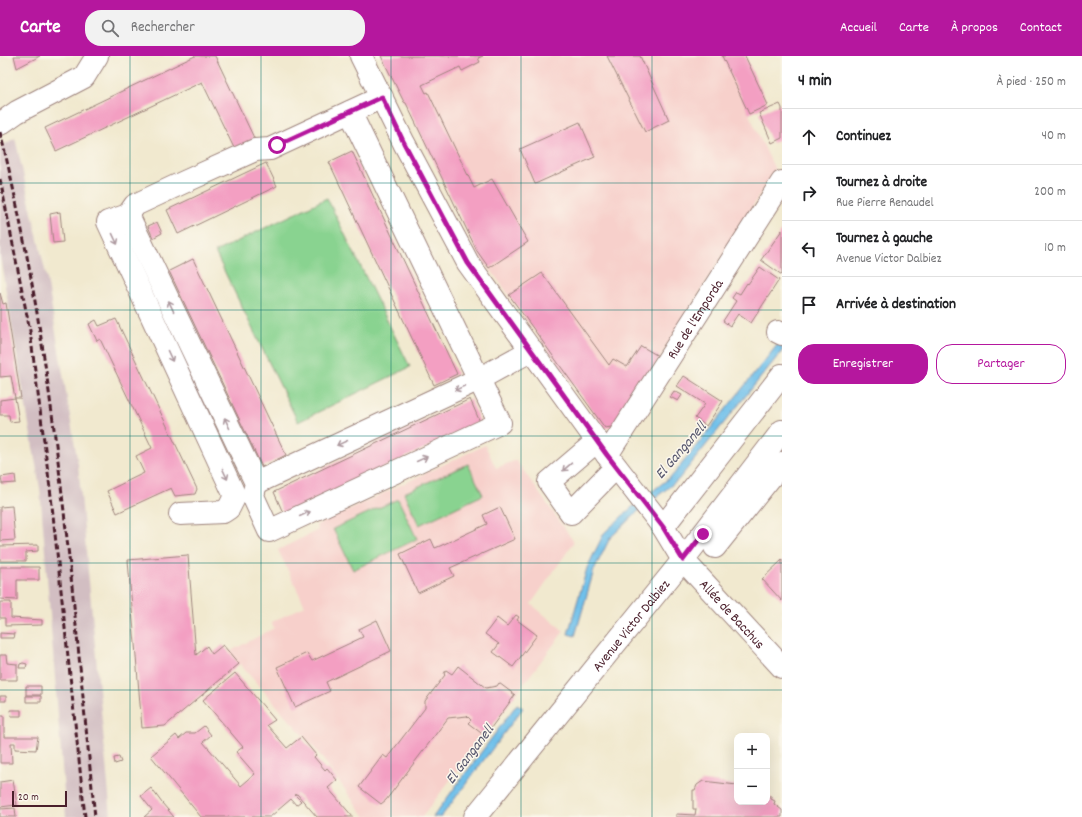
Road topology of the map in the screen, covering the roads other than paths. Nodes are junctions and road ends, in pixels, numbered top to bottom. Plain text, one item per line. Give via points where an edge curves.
1 (97, 56) edge
2 (361, 56) edge
3 (382, 97) junction
4 (0, 105) edge
5 (350, 112) junction
6 (0, 124) edge
7 (782, 182) edge
8 (532, 350) junction
9 (782, 375) edge
10 (479, 379) junction
11 (782, 431) edge
12 (607, 454) junction
13 (782, 462) edge
14 (248, 492) junction
15 (180, 514) dead end
16 (657, 519) junction
17 (715, 547) dead end
18 (683, 560) junction
19 (782, 667) edge
20 (476, 817) edge

1 - 4 street
1 - 6 street via 84,77 17,112
2 - 3 street, Allée de Bacchus
3 - 5 street
3 - 8 street, Allée de Bacchus via 468,263
5 - 10 street
5 - 14 street via 270,149 255,150 182,183 135,205 128,214 108,222
7 - 12 street, Rue de l'Emporda
8 - 10 street
8 - 12 street, Allée de Bacchus
9 - 16 street
10 -> 14 street
14 -> 10 street via 269,531 500,423
11 - 18 street, Avenue Victor Dalbiez
12 - 16 street, Allée de Bacchus
13 - 17 street
14 - 15 street via 223,512
16 - 18 street, Allée de Bacchus
18 - 19 street, Allée de Bacchus
18 - 20 street, Avenue Victor Dalbiez

